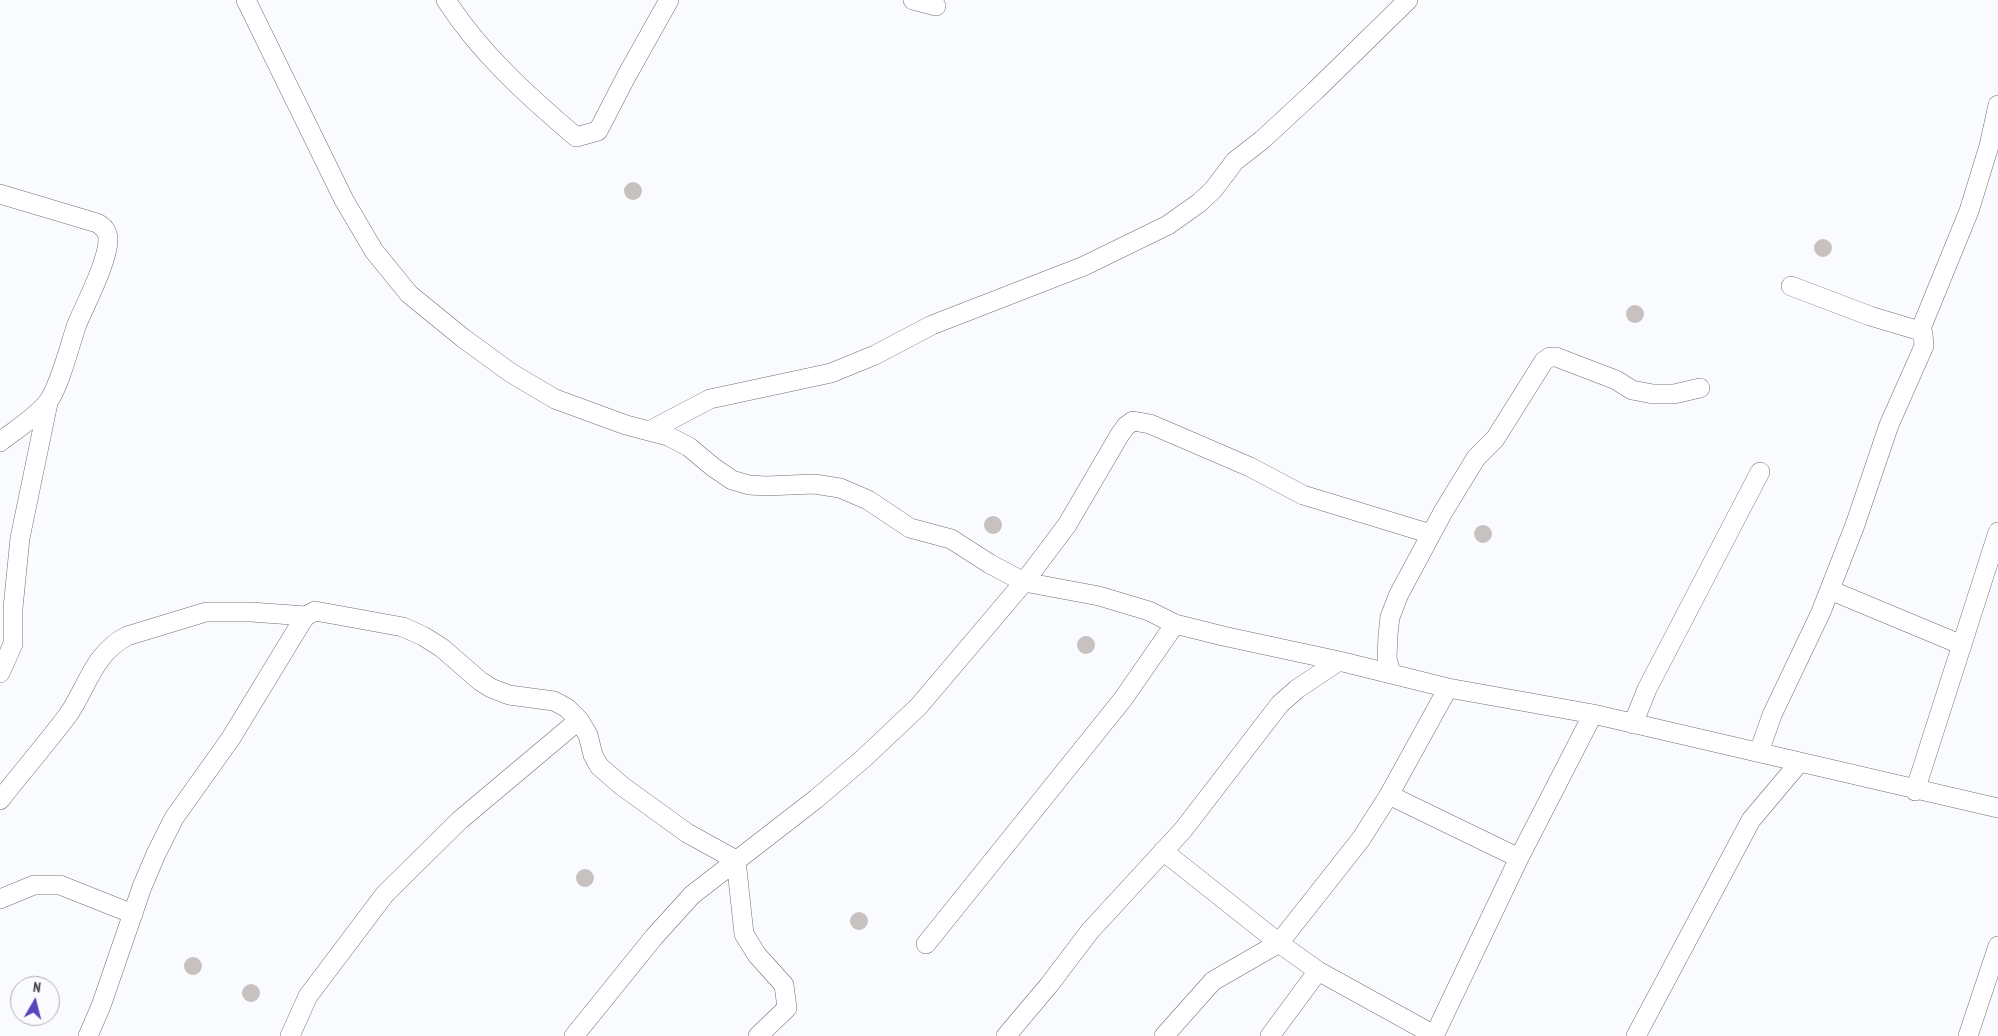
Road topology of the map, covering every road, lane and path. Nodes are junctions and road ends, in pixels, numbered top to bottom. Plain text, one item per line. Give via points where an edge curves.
1 (246, 0) edge
2 (446, 0) edge
3 (669, 0) edge
4 (913, 0) edge
5 (1408, 0) edge
6 (936, 6) dead end
7 (1998, 105) edge
8 (0, 194) edge
9 (1791, 286) dead end
10 (1920, 331) junction
11 (1700, 388) dead end
12 (48, 403) junction
13 (650, 431) junction
14 (0, 442) edge
15 (1760, 472) dead end
16 (1998, 532) edge
17 (1431, 534) junction
18 (1024, 582) junction
19 (1830, 590) junction
20 (306, 616) junction
21 (1175, 624) junction
22 (1962, 645) junction
23 (1339, 661) junction
24 (0, 673) edge
25 (1391, 674) junction
26 (1448, 688) junction
27 (1593, 714) junction
28 (579, 720) junction
29 (1633, 724) junction
30 (1759, 752) junction
31 (1799, 763) junction
32 (1915, 790) junction
33 (1389, 795) junction
34 (0, 800) edge
35 (1998, 808) edge
36 (1163, 851) junction
37 (1519, 858) junction
38 (736, 860) junction
39 (0, 899) edge
40 (133, 914) junction
41 (926, 944) dead end
42 (1279, 944) junction
43 (1998, 946) edge
44 (1318, 971) junction
45 (1991, 989) edge
46 (88, 1036) edge
47 (290, 1036) edge
48 (574, 1036) edge
49 (758, 1036) edge
50 (1006, 1036) edge
51 (1164, 1036) edge
52 (1270, 1036) edge
53 (1434, 1036) edge
54 (1636, 1036) edge
55 (1968, 1036) edge

1 - 13 street via 344,200 374,251 409,294 504,368 555,399
2 - 3 street via 484,50 530,97 576,137 598,131
4 - 6 street
5 - 13 street via 1315,91 1235,161 1213,190 1168,225 1084,266 932,325 875,355 831,373 710,399
7 - 10 street via 1969,211
8 - 12 street via 97,223 104,227 108,236 106,252
9 - 10 street
10 - 19 street via 1924,337 1920,357 1889,425
11 - 17 street via 1674,394 1632,390 1616,380 1550,357 1539,368 1495,438 1476,458
12 - 14 street
12 - 24 street via 20,538 13,644
13 - 18 street via 688,446 732,480 749,485 814,484 840,488 868,500 910,528 951,540
15 - 29 street via 1647,689
16 - 22 street
17 - 18 street via 1303,495 1242,464 1150,424 1133,421 1119,436 1067,525
17 - 25 street via 1390,617 1387,658
18 - 21 street via 1099,596 1149,611
18 - 38 street via 919,706 816,799
19 - 22 street
19 - 30 street via 1772,716
20 - 28 street via 320,611 403,627 442,648 492,688 509,695 554,700
20 - 34 street via 206,612 127,636 98,660 69,714
20 - 40 street via 231,738 174,818
21 - 23 street
21 - 41 street via 1123,699
22 - 32 street
23 - 25 street
23 - 36 street via 1280,704 1183,830
25 - 26 street
26 - 27 street
26 - 33 street
27 - 29 street
27 - 37 street
28 - 38 street via 599,766 686,834
28 - 47 street via 460,820 385,894 308,996
29 - 30 street
30 - 31 street
31 - 32 street
31 - 54 street via 1751,820
32 - 35 street
33 - 37 street
33 - 42 street via 1361,839
36 - 42 street
36 - 50 street via 1090,931
37 - 53 street
38 - 48 street via 692,895 654,936
38 - 49 street via 744,934 757,955 784,985 787,1008
39 - 40 street via 34,886 60,885
40 - 46 street via 102,1006
42 - 44 street
42 - 51 street via 1213,981
43 - 45 street
44 - 52 street
44 - 53 street
45 - 55 street

